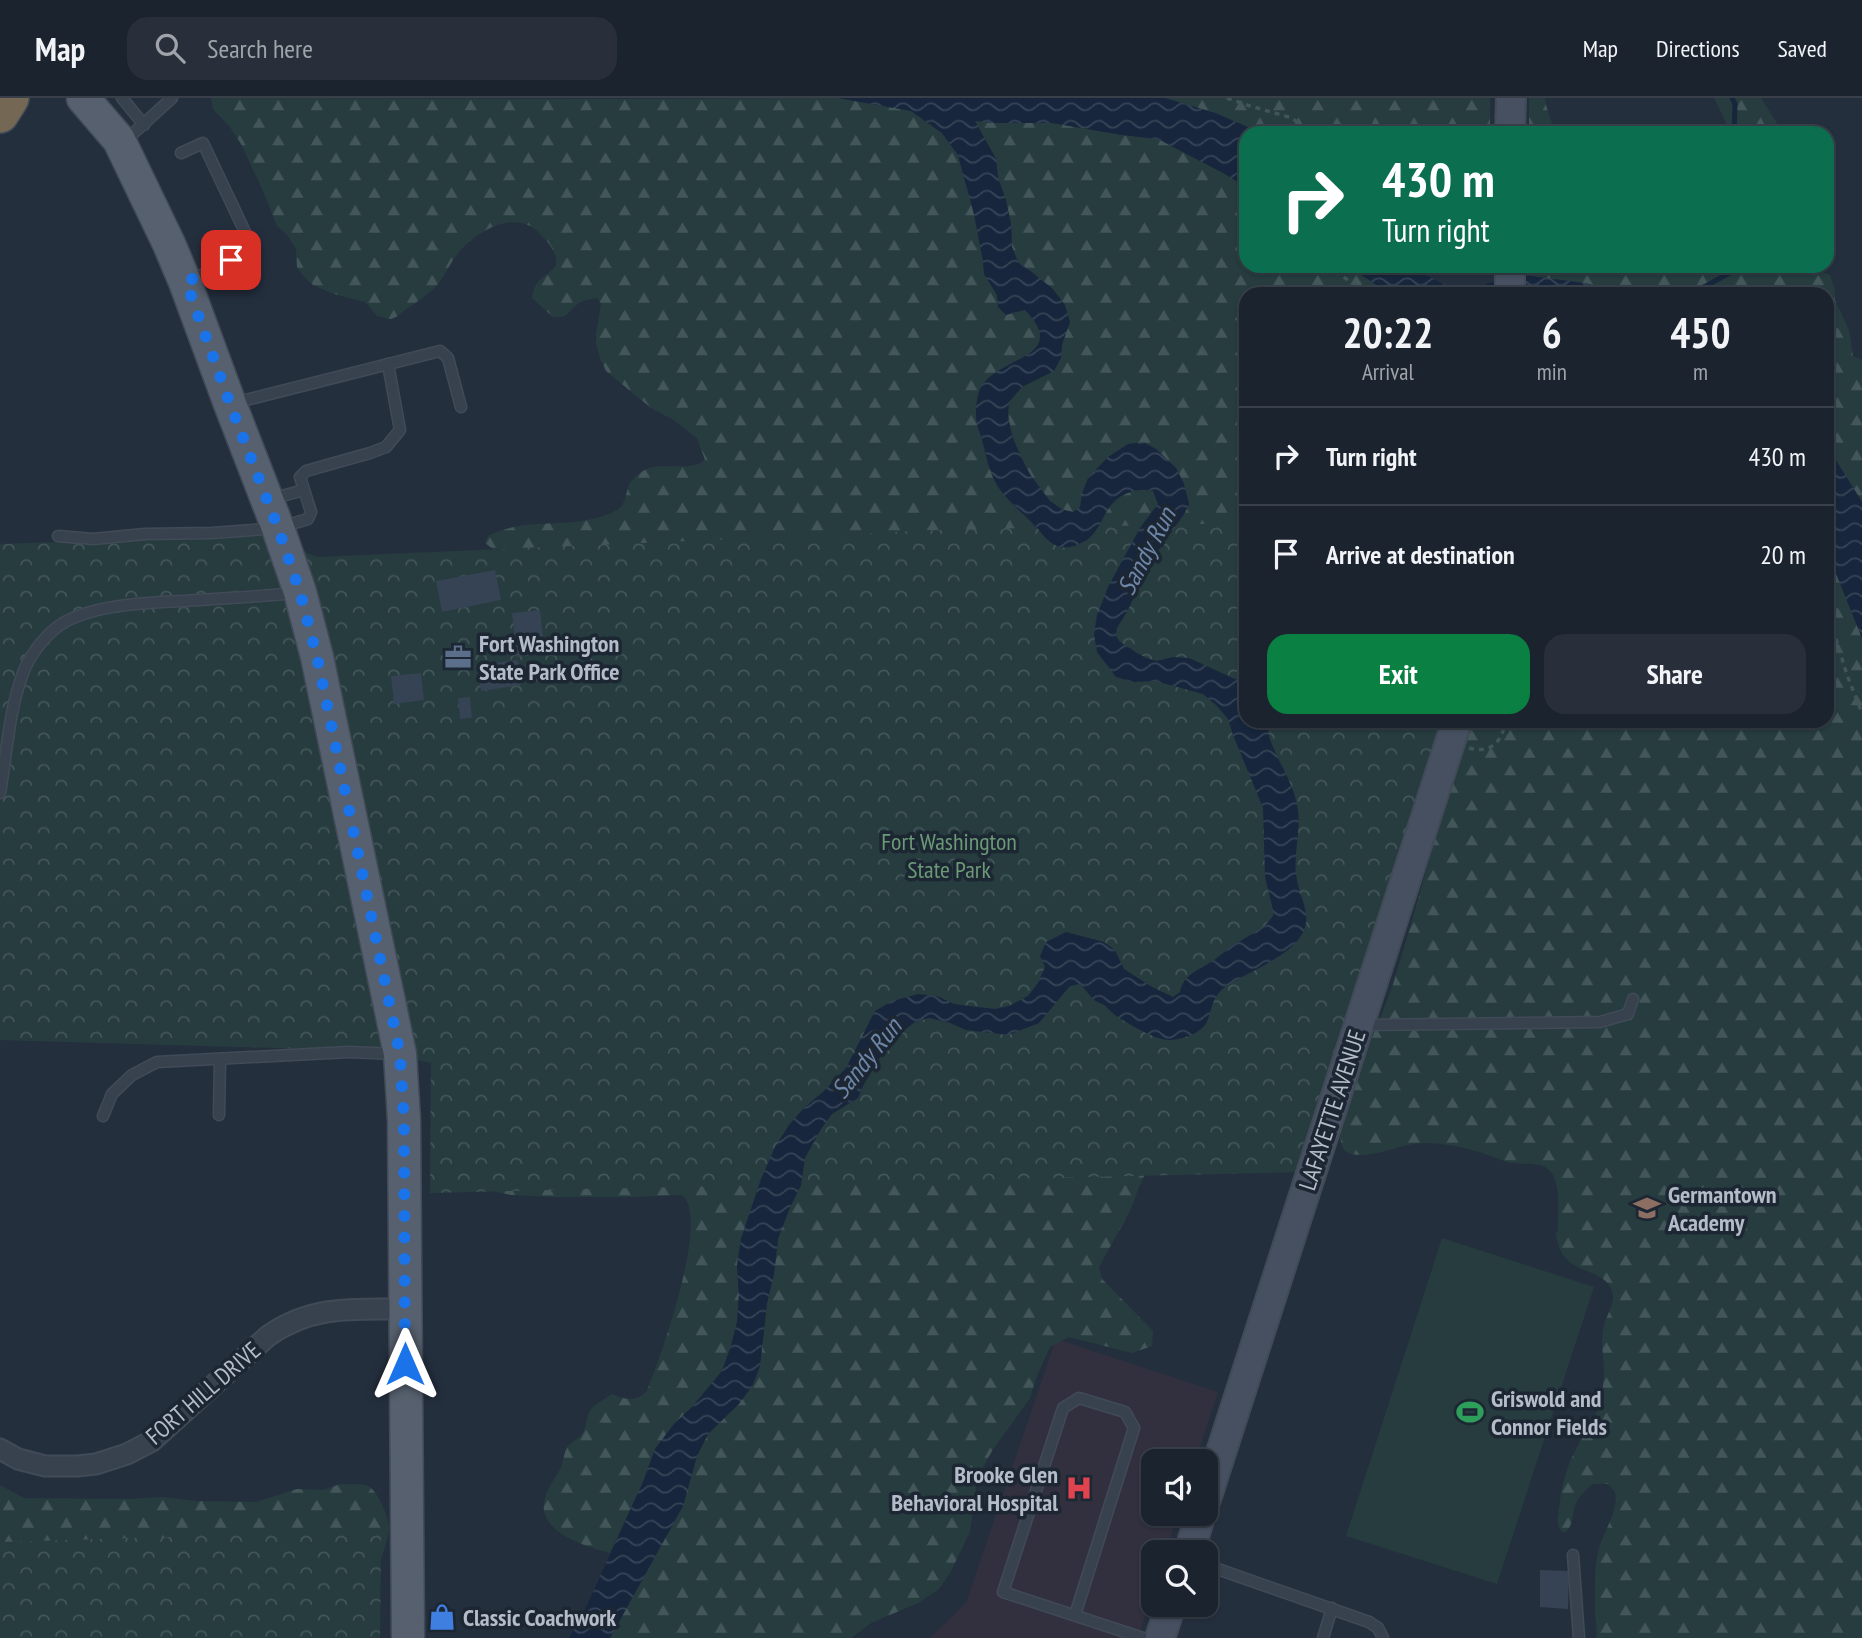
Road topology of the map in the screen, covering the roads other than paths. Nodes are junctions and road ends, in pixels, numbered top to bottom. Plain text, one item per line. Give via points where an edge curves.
1 (10, 98) edge
2 (83, 98) edge
3 (122, 98) edge
4 (172, 98) edge
5 (1511, 98) edge
6 (0, 114) edge
7 (1510, 126) edge
8 (132, 135) junction
9 (181, 153) dead end
10 (186, 282) junction
11 (388, 364) junction
12 (230, 404) junction
13 (461, 407) dead end
14 (304, 490) junction
15 (273, 514) junction
16 (58, 536) dead end
17 (300, 592) junction
18 (1460, 733) edge
19 (0, 793) edge
20 (1633, 999) dead end
21 (1359, 1025) junction
22 (400, 1054) junction
23 (220, 1059) junction
24 (219, 1115) dead end
25 (103, 1116) dead end
26 (405, 1309) junction
27 (0, 1449) edge
28 (1218, 1462) edge
29 (1573, 1555) dead end
30 (1218, 1569) edge
31 (1332, 1608) junction
32 (1075, 1615) junction
33 (1167, 1617) edge
34 (1123, 1635) edge
35 (408, 1638) edge
36 (1143, 1638) edge
37 (1160, 1638) edge
38 (1323, 1638) edge
39 (1383, 1638) edge
40 (1579, 1638) edge

1 - 6 highway
2 - 8 main road
3 - 8 lane
4 - 8 lane
5 - 7 main road
8 - 10 main road
9 - 10 lane via 203,143 253,249
10 - 12 main road
11 - 12 lane
11 - 13 lane via 440,351 448,358
11 - 14 lane via 400,430 386,447 306,471 300,477
12 - 15 main road
14 - 15 lane
14 - 15 lane via 311,512 308,519
15 - 16 lane via 212,533 93,539
15 - 17 main road
17 - 19 lane via 107,609 64,623 50,633 26,665 13,710
17 - 22 main road
18 - 21 main road, LAFAYETTE AVENUE
20 - 21 lane via 1628,1014 1600,1022
21 - 28 main road, LAFAYETTE AVENUE
22 - 23 lane
22 - 26 main road
23 - 24 lane
23 - 25 lane via 157,1062 132,1075 112,1094
26 - 27 street, FORT HILL DRIVE via 340,1309 290,1323 268,1336 152,1441 114,1459 45,1466
26 - 35 main road
29 - 40 lane
30 - 31 lane
31 - 38 lane
31 - 39 lane via 1370,1622
32 - 32 lane via 1003,1592 1063,1408 1079,1398 1125,1412 1134,1428
32 - 34 lane
33 - 37 main road
34 - 36 lane

